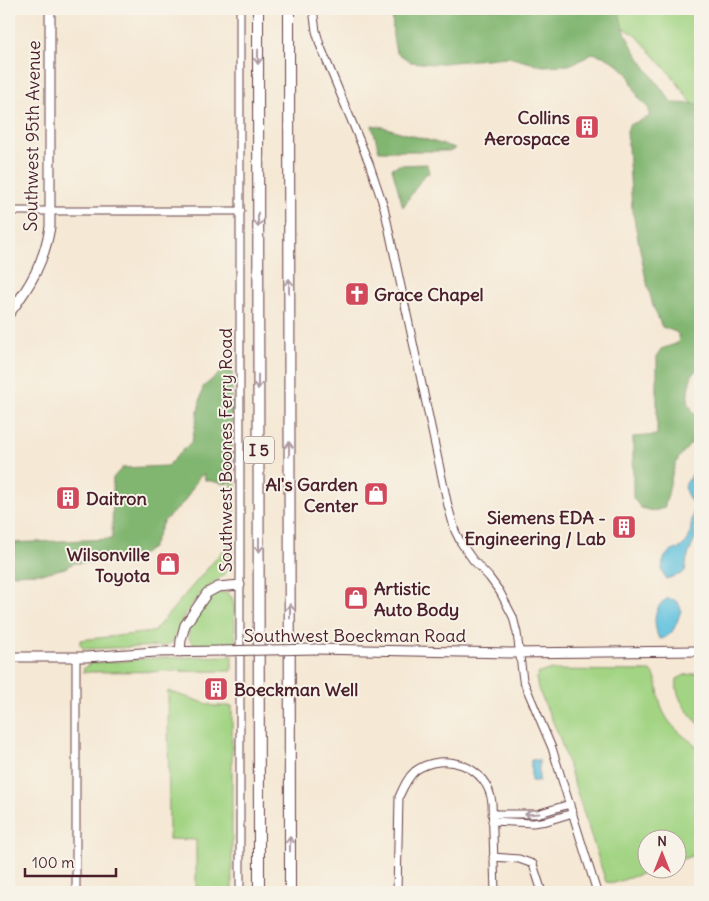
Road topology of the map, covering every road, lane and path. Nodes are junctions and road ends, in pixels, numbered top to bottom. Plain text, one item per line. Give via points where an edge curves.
1 (50, 9) edge
2 (240, 9) edge
3 (258, 9) edge
4 (289, 9) edge
5 (313, 9) edge
6 (241, 210) junction
7 (9, 211) edge
8 (50, 211) junction
9 (9, 314) edge
10 (240, 585) junction
11 (700, 651) edge
12 (180, 652) junction
13 (519, 653) junction
14 (9, 657) edge
15 (76, 657) junction
16 (570, 804) junction
17 (573, 813) junction
18 (492, 818) junction
19 (493, 857) junction
20 (76, 892) edge
21 (240, 892) edge
22 (259, 892) edge
23 (290, 892) edge
24 (398, 892) edge
25 (495, 892) edge
26 (542, 892) edge
27 (597, 892) edge

1 - 8 main road, Southwest 95th Avenue
2 - 6 street, Southwest Boones Ferry Road
3 -> 22 highway, I 5
23 -> 4 highway, I 5
5 - 13 street via 320,45 384,207 455,531 507,604 515,624
6 - 8 street
6 - 10 street, Southwest Boones Ferry Road
7 - 8 street
8 - 9 main road, Southwest 95th Avenue via 48,242 39,268
10 - 12 main road via 218,587 207,593 184,625
10 - 21 street, Southwest Boones Ferry Road
11 - 13 main road, Southwest Boeckman Road
12 - 13 main road, Southwest Boeckman Road, bridge via 315,649
12 - 15 main road, Southwest Boeckman Road
13 - 16 street via 524,684 546,732
14 - 15 main road, Southwest Boeckman Road
15 - 20 street
16 - 17 street
16 -> 18 street via 537,814
17 - 18 street via 533,823
17 - 27 street
18 - 19 street
18 - 24 street via 490,791 476,772 468,767 438,762 416,771 404,784 398,802
19 - 25 street
19 - 26 street via 524,860 532,864

